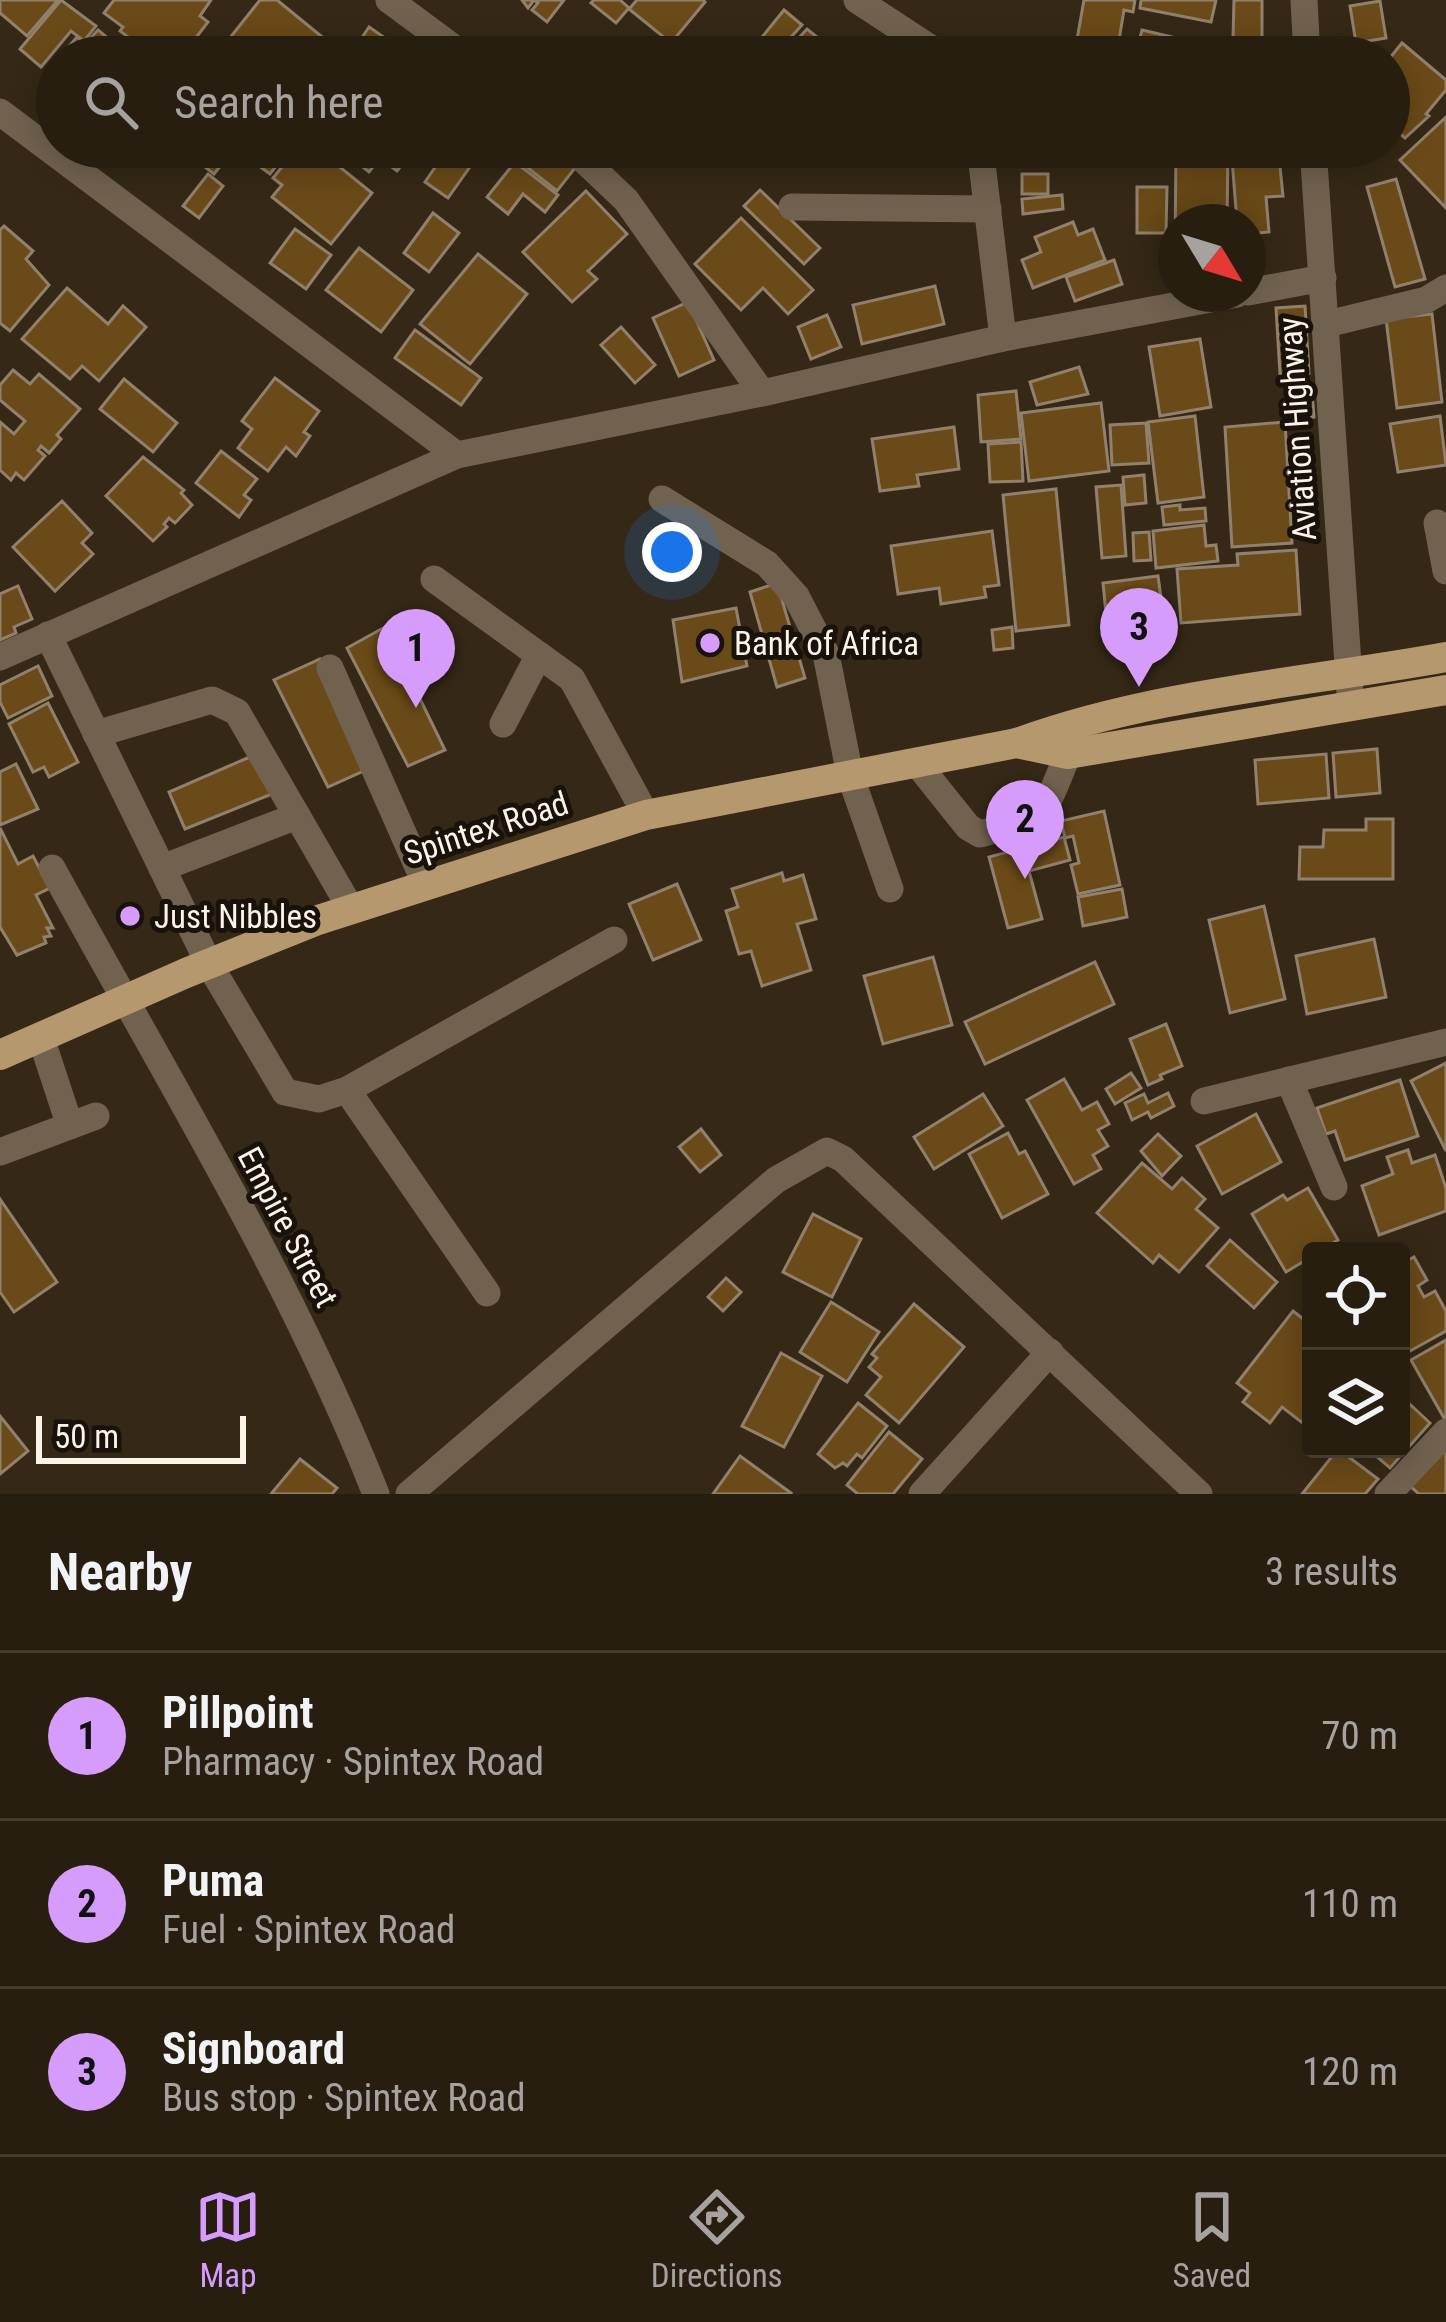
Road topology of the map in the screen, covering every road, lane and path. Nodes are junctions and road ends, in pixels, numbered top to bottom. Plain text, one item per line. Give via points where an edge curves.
1 (389, 0) edge
2 (857, 0) edge
3 (1311, 5) edge
4 (438, 36) edge
5 (912, 36) edge
6 (1309, 36) edge
7 (0, 112) edge
8 (36, 139) edge
9 (75, 168) edge
10 (592, 168) edge
11 (983, 168) edge
12 (1315, 168) edge
13 (792, 207) dead end
14 (988, 209) junction
15 (1323, 278) junction
16 (1446, 288) edge
17 (1266, 289) edge
18 (1158, 309) edge
19 (1327, 324) junction
20 (1003, 338) junction
21 (762, 393) junction
22 (457, 455) junction
23 (662, 500) dead end
24 (1437, 523) dead end
25 (1446, 571) edge
26 (434, 579) dead end
27 (48, 635) junction
28 (539, 655) junction
29 (0, 657) edge
30 (1446, 657) edge
31 (331, 668) dead end
32 (1348, 675) junction
33 (1446, 690) edge
34 (1351, 706) junction
35 (503, 724) dead end
36 (97, 734) junction
37 (1017, 743) junction
38 (1068, 754) junction
39 (916, 762) junction
40 (850, 776) junction
41 (646, 814) junction
42 (297, 816) junction
43 (52, 868) dead end
44 (162, 868) junction
45 (426, 885) junction
46 (890, 889) dead end
47 (351, 909) junction
48 (614, 940) dead end
49 (209, 964) junction
50 (124, 1000) junction
51 (41, 1038) junction
52 (1446, 1042) edge
53 (0, 1055) edge
54 (1289, 1081) junction
55 (347, 1090) junction
56 (1204, 1101) dead end
57 (0, 1152) edge
58 (1334, 1187) dead end
59 (487, 1293) dead end
60 (1050, 1352) junction
61 (1446, 1432) edge
62 (376, 1494) edge
63 (409, 1494) edge
64 (922, 1494) edge
65 (1199, 1494) edge
66 (1388, 1494) edge

1 - 4 street
2 - 5 street
3 - 6 street
7 - 8 street
9 - 22 street
10 - 21 street via 626,200
11 - 14 street
12 - 15 street, Aviation Highway
13 - 14 street
14 - 20 street
15 - 17 street
15 - 19 street, Aviation Highway
16 - 19 street
18 - 20 street
19 - 32 street, Aviation Highway
20 - 21 street
21 - 22 street
22 - 27 street
23 - 40 street via 767,564 796,596 826,654
24 - 25 street
26 - 28 street
27 - 29 street
27 - 36 street
28 - 35 street
28 - 41 street via 580,690
30 - 32 main road, Spintex Road
31 - 45 street
32 - 34 street, Aviation Highway
32 - 37 main road, Spintex Road via 1074,722
33 - 34 main road, Spintex Road
34 - 38 main road, Spintex Road
36 - 42 street via 212,700 227,706
36 - 44 street
37 - 38 main road, Spintex Road
37 - 39 main road, Spintex Road
38 - 39 street via 1035,820 980,834
39 - 40 main road, Spintex Road
40 - 41 main road, Spintex Road
40 - 46 street
41 - 45 main road, Spintex Road
42 - 44 street
42 - 47 street
43 - 50 street, Empire Street
44 - 49 street
45 - 47 main road, Spintex Road
47 - 49 main road, Spintex Road
48 - 55 street
49 - 50 main road, Spintex Road
49 - 55 street via 285,1092 319,1099
50 - 51 main road, Spintex Road
50 - 62 street, Empire Street via 272,1267
51 - 53 main road, Spintex Road
51 - 57 street via 83,1121
52 - 54 street
54 - 56 street
54 - 58 street
55 - 59 street
60 - 63 street via 827,1151 776,1180
60 - 64 street
60 - 65 street
61 - 66 street

